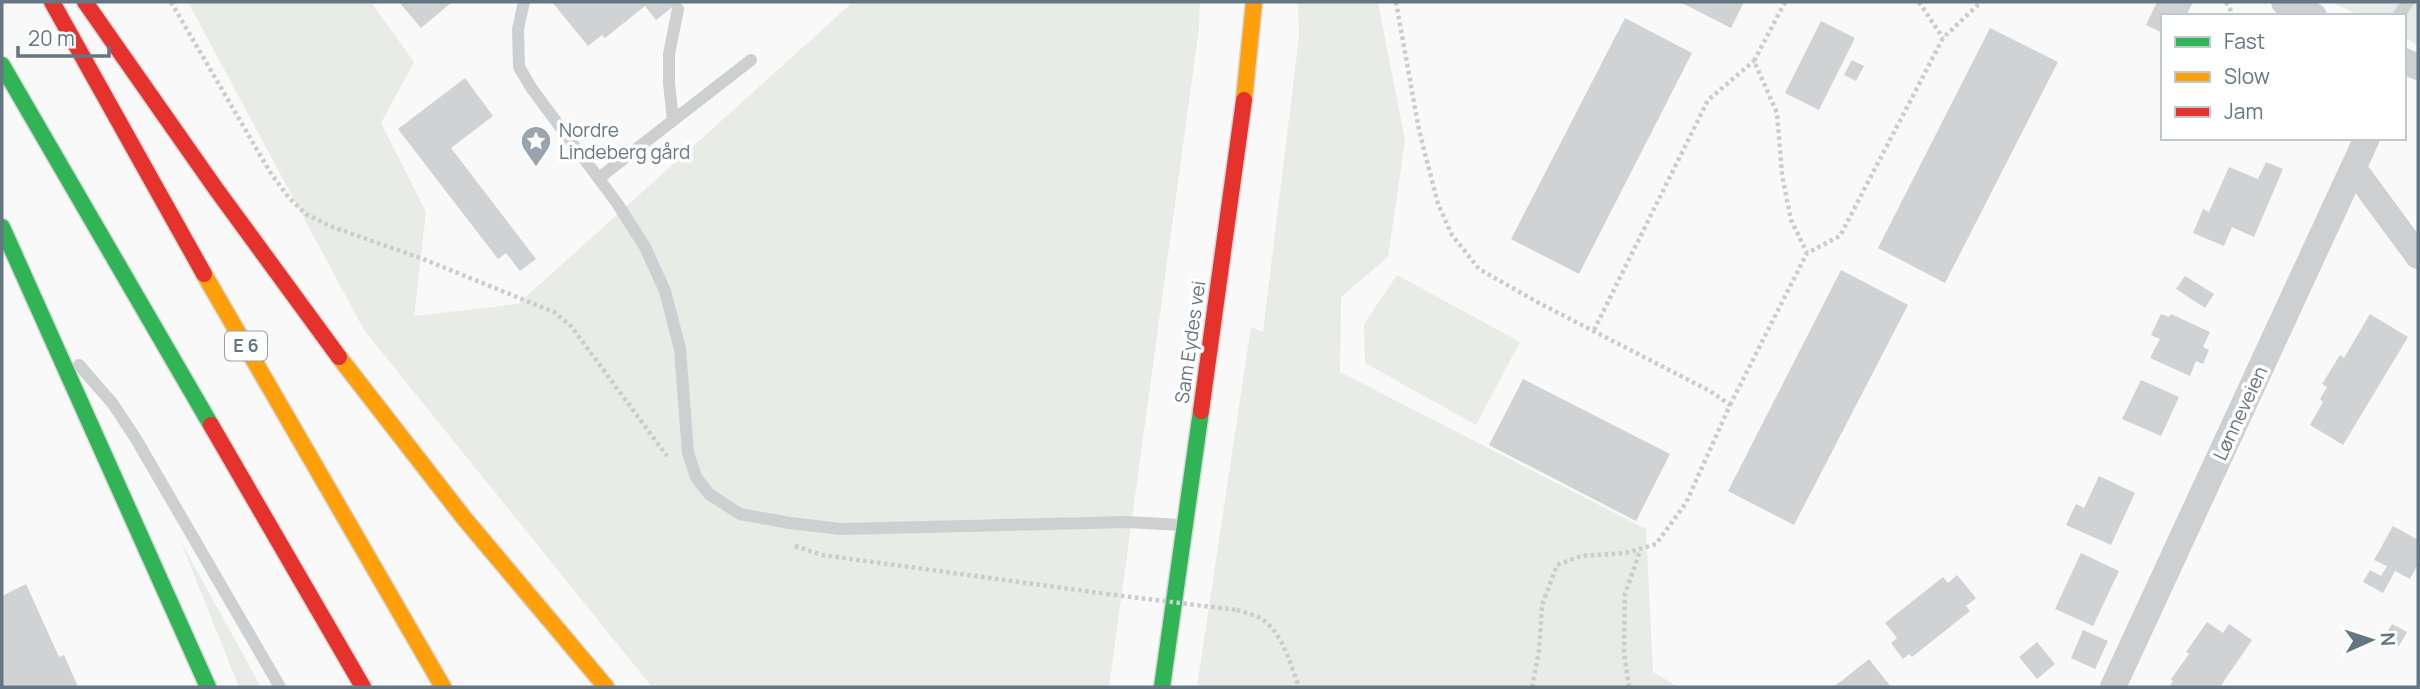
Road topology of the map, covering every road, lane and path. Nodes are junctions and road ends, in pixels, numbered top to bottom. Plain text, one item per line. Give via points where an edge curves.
1 (52, 2) edge
2 (85, 2) edge
3 (171, 2) edge
4 (524, 2) edge
5 (1254, 2) edge
6 (1396, 2) edge
7 (1785, 2) edge
8 (1919, 2) edge
9 (1981, 2) edge
10 (2284, 2) edge
11 (678, 9) dead end
12 (2310, 14) edge
13 (1942, 38) junction
14 (751, 60) dead end
15 (1754, 61) junction
16 (2, 65) edge
17 (673, 120) junction
18 (2366, 140) edge
19 (2354, 169) junction
20 (599, 178) junction
21 (2, 227) edge
22 (1807, 253) junction
23 (2418, 256) edge
24 (1594, 330) junction
25 (54, 341) junction
26 (1730, 405) junction
27 (673, 462) dead end
28 (1185, 526) junction
29 (792, 544) dead end
30 (1640, 550) junction
31 (208, 687) edge
32 (280, 687) edge
33 (363, 687) edge
34 (443, 687) edge
35 (606, 687) edge
36 (1162, 687) edge
37 (1299, 687) edge
38 (1532, 687) edge
39 (1629, 687) edge
40 (2113, 687) edge

1 - 34 main road, E 6
2 - 35 main road via 309,317 444,493
3 - 27 path via 270,172 306,214 554,312 571,326
4 - 20 lane via 518,29 519,67
5 - 28 main road, Sam Eydes vei
6 - 24 path via 1429,172 1437,204 1452,234 1479,269
7 - 15 path
8 - 13 path
9 - 13 path
10 - 12 street
11 - 17 lane via 669,54
13 - 22 path via 1840,236
14 - 17 lane
15 - 22 path via 1777,113 1791,220
15 - 24 path via 1708,100
16 - 33 main road
17 - 20 lane
18 - 19 street, Lønneveien
19 - 23 street
19 - 40 street, Lønneveien
20 - 28 lane via 645,247 668,300 680,349 691,466 709,494 740,514 841,529 1127,522
21 - 25 main road
22 - 26 path
24 - 26 path
25 - 31 main road
25 - 32 lane via 88,374 136,439
26 - 30 path via 1686,503 1656,544
28 - 36 main road, Sam Eydes vei
29 - 37 path, bridge via 822,555 1237,610 1259,617 1272,629
30 - 38 path via 1581,556 1556,565 1542,605
30 - 39 path via 1626,594 1624,652

